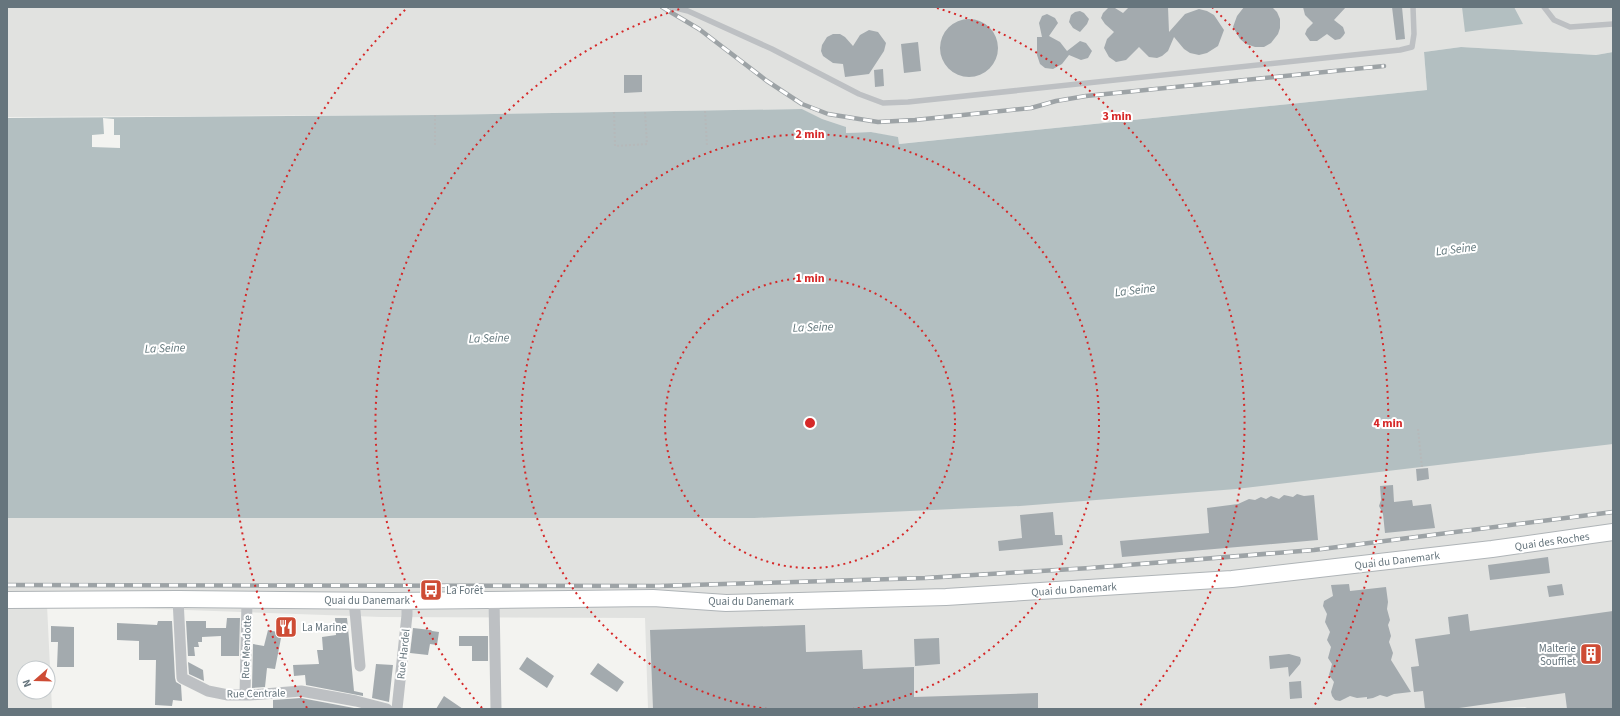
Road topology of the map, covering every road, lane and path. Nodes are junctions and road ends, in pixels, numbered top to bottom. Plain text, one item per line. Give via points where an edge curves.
1 (672, 7) edge
2 (1413, 7) edge
3 (1544, 7) edge
4 (1613, 24) edge
5 (705, 111) dead end
6 (614, 112) dead end
7 (645, 112) dead end
8 (434, 115) dead end
9 (435, 145) dead end
10 (707, 146) dead end
11 (1418, 429) dead end
12 (1422, 467) dead end
13 (1613, 532) edge
14 (1492, 549) joint
15 (178, 599) junction
16 (7, 600) edge
17 (247, 600) junction
18 (354, 600) junction
19 (407, 600) junction
20 (494, 600) junction
21 (360, 666) dead end
22 (245, 695) junction
23 (387, 709) edge
24 (397, 709) edge
25 (496, 709) edge

1 - 2 lane via 688,11 772,49 859,94 883,103 1400,50 1412,47
3 - 4 lane via 1554,20 1570,27
5 - 10 path
6 - 7 path via 615,146 646,144
8 - 9 path
11 - 12 path
13 - 14 main road, Quai des Roches
14 - 20 main road, Quai du Danemark via 1232,579 946,597 726,603 653,598
15 - 16 main road, Quai du Danemark
15 - 17 main road, Quai du Danemark
15 - 22 street, Rue Centrale via 182,678 208,691
17 - 18 main road, Quai du Danemark
17 - 22 street, Rue Mendotte
18 - 19 main road, Quai du Danemark
18 - 21 street
19 - 20 main road, Quai du Danemark
19 - 24 street, Rue Hardel
20 - 25 street
22 - 23 street, Rue Centrale via 301,691

